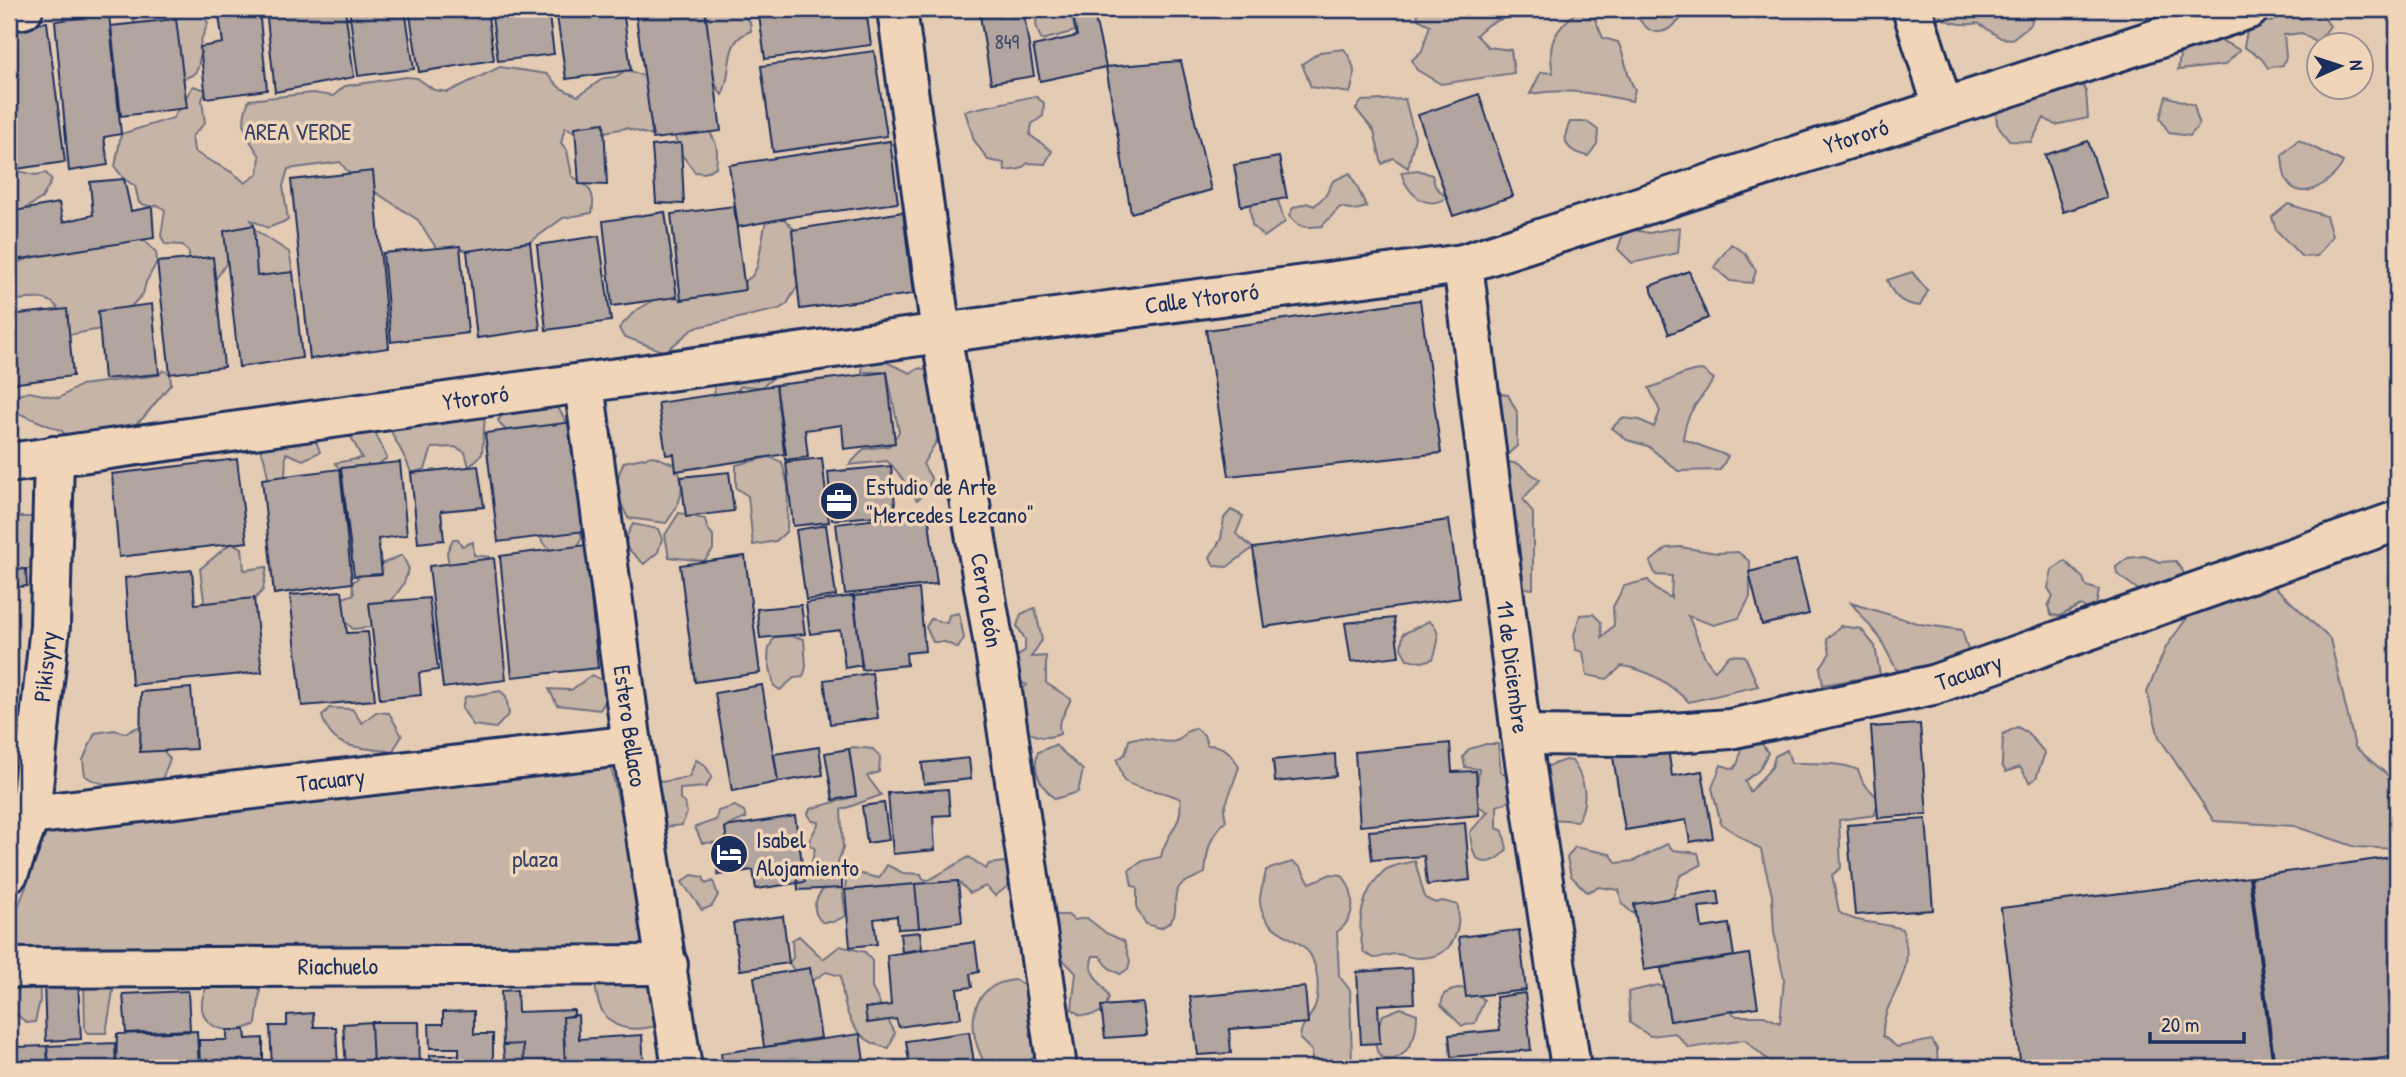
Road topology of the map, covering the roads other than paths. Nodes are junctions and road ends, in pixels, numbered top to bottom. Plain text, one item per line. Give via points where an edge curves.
1 (23, 9) edge
2 (897, 9) edge
3 (1912, 9) edge
4 (2249, 9) edge
5 (9, 11) edge
6 (1943, 107) junction
7 (1462, 264) junction
8 (941, 332) junction
9 (584, 384) junction
10 (54, 456) junction
11 (9, 463) edge
12 (2397, 521) edge
13 (1521, 736) junction
14 (632, 745) junction
15 (30, 816) junction
16 (9, 872) edge
17 (668, 965) junction
18 (9, 968) edge
19 (682, 1068) edge
20 (1057, 1068) edge
21 (1571, 1068) edge

1 - 5 street
2 - 8 street, Cerro León
3 - 6 street
4 - 6 street, Ytororó
6 - 7 street, Ytororó
7 - 8 street, Calle Ytororó
7 - 13 street, 11 de Diciembre
8 - 9 street, Ytororó
8 - 20 street, Cerro León via 1002,692
9 - 10 street, Ytororó
9 - 14 street, Estero Bellaco
10 - 11 street, Ytororó
10 - 15 street, Pikisyry via 50,626
12 - 13 street, Tacuary via 1933,685 1730,729 1629,736
13 - 21 street, 11 de Diciembre
14 - 15 street, Tacuary
14 - 17 street, Estero Bellaco
15 - 16 street, Pikisyry
17 - 18 street, Riachuelo
17 - 19 street, Estero Bellaco

